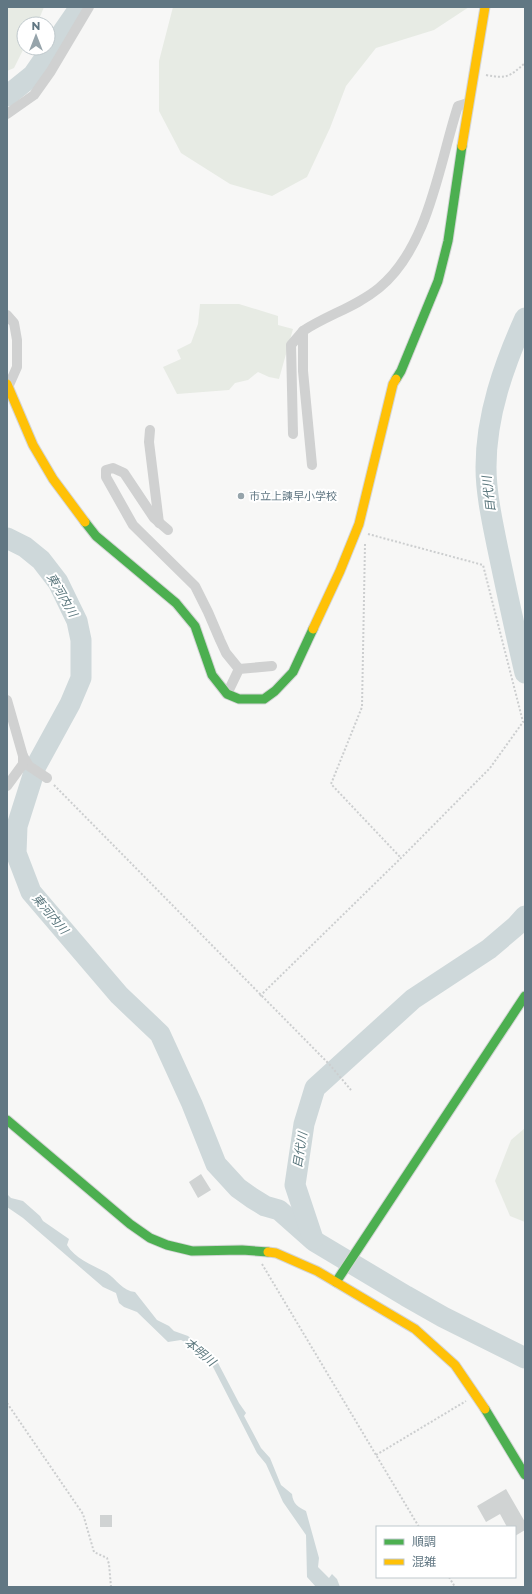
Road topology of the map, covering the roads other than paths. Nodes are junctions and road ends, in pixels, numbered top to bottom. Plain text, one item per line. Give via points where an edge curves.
1 (89, 7) edge
2 (485, 7) edge
3 (468, 103) junction
4 (7, 114) edge
5 (7, 315) edge
6 (303, 331) junction
7 (8, 384) edge
8 (150, 430) dead end
9 (293, 434) dead end
10 (312, 465) dead end
11 (159, 523) junction
12 (168, 530) dead end
13 (272, 666) dead end
14 (239, 668) junction
15 (227, 694) junction
16 (7, 700) edge
17 (23, 756) junction
18 (47, 778) road end
19 (7, 786) edge
20 (525, 996) edge
21 (7, 1120) edge
22 (338, 1278) junction
23 (525, 1476) edge

1 - 4 street via 34,95
2 - 3 street
3 - 6 street via 458,106 430,205 400,267 379,288 354,305
3 - 15 street via 448,241 438,281 401,371 393,384 355,536 293,672 264,699 239,699
5 - 7 street via 14,323 17,340 17,366
6 - 9 street via 292,345
6 - 10 street via 303,371
7 - 15 street via 33,445 53,479 96,536 176,603 196,626 212,675
8 - 11 street via 149,442
11 - 12 street
11 - 14 street via 124,473 113,468 106,470 106,477 133,525 196,586 226,652
13 - 14 street
14 - 15 street
16 - 17 street
17 - 18 street via 29,766
17 - 19 street via 23,764
20 - 22 street
21 - 22 street via 150,1238 192,1251 276,1252
22 - 23 street via 415,1329 455,1365 477,1395

